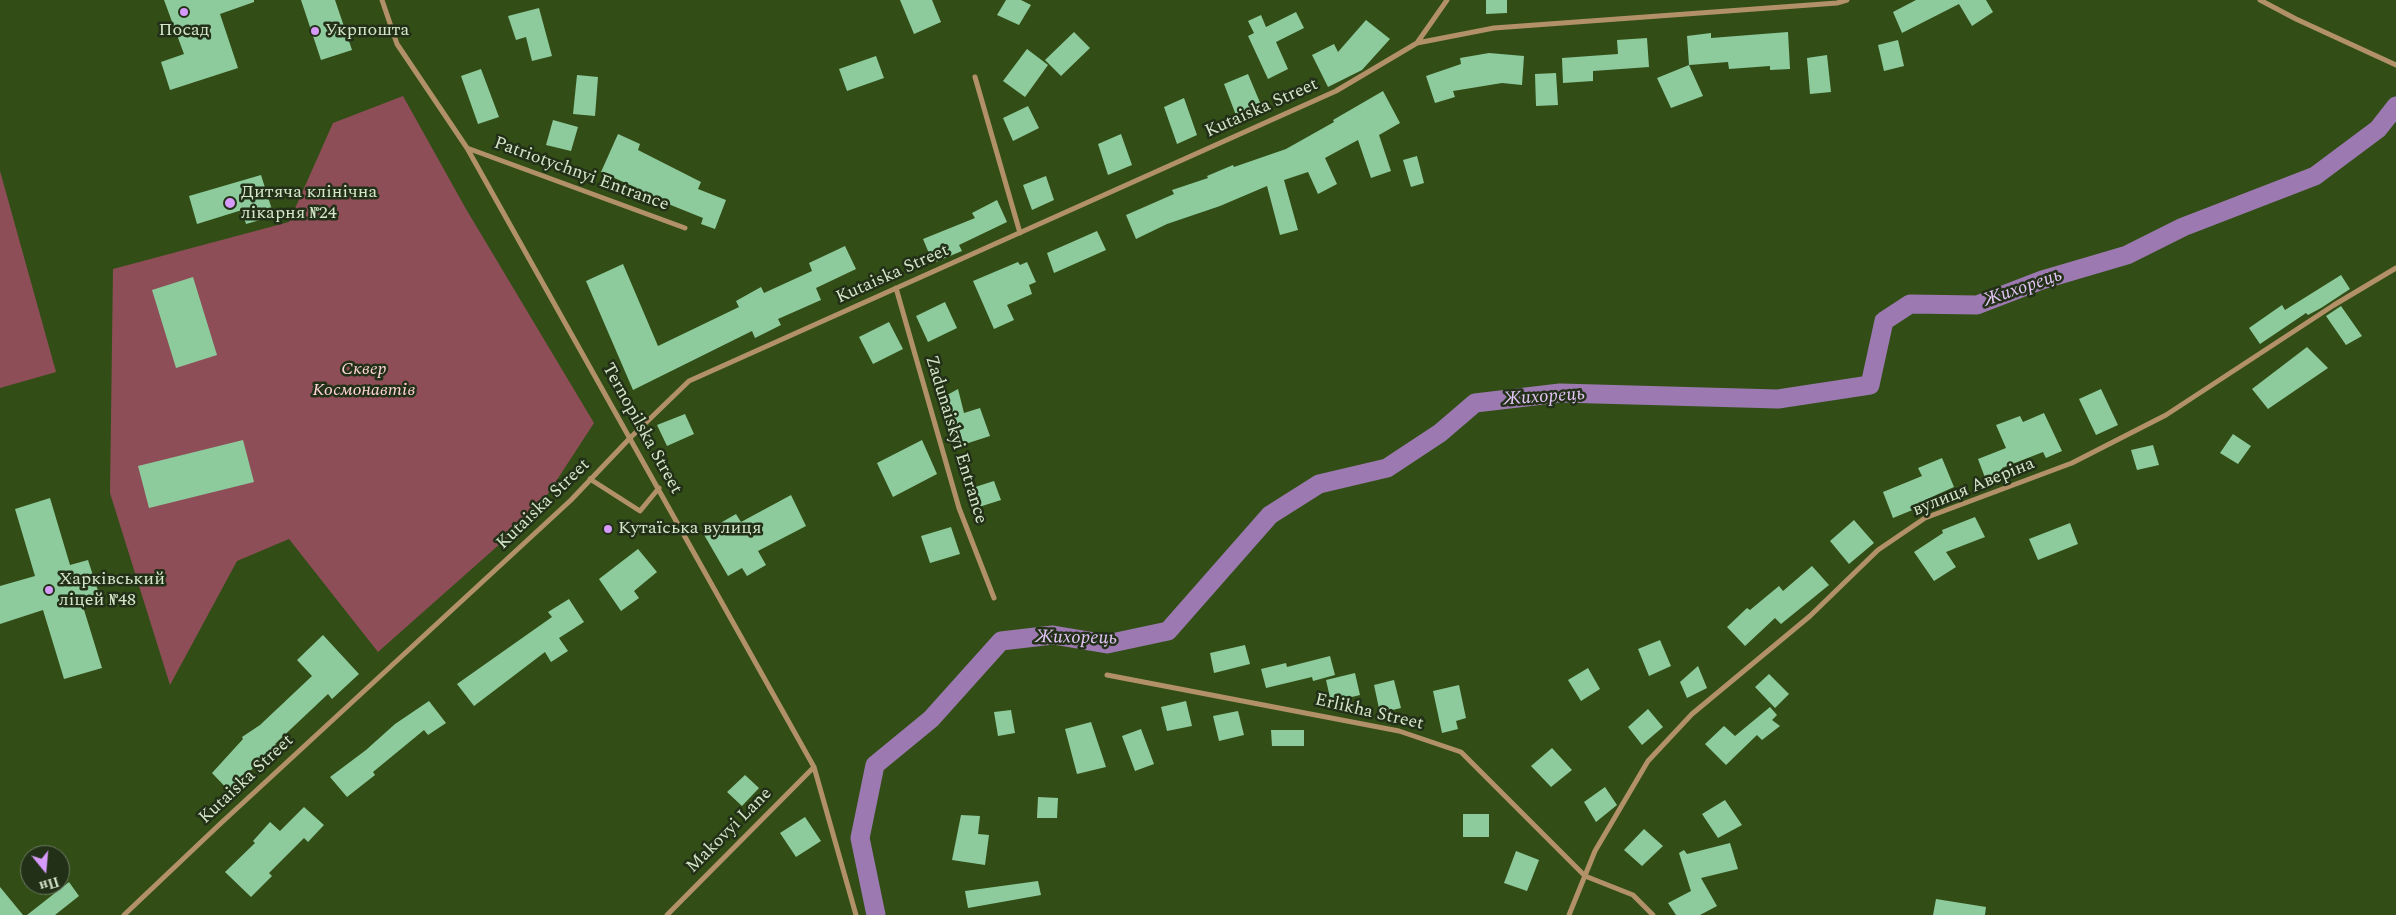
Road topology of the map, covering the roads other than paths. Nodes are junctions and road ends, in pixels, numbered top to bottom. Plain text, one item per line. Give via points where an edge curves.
1 (382, 0) edge
2 (1447, 0) edge
3 (1847, 0) edge
4 (2260, 0) edge
5 (1417, 43) junction
6 (2396, 64) edge
7 (975, 77) dead end
8 (467, 148) junction
9 (685, 228) dead end
10 (1020, 233) junction
11 (2396, 268) edge
12 (896, 288) junction
13 (630, 438) junction
14 (659, 488) junction
15 (580, 492) junction
16 (994, 598) dead end
17 (1107, 675) dead end
18 (814, 767) junction
19 (1585, 876) junction
20 (124, 915) edge
21 (667, 915) edge
22 (856, 915) edge
23 (1569, 915) edge
24 (1653, 915) edge

1 - 8 street, Ternopilska Street via 397,44
2 - 5 street
3 - 5 street, Kutaiska Street via 1494,28
4 - 6 street
5 - 10 street, Kutaiska Street via 1336,91
7 - 10 street
8 - 9 street, Patriotychnyi Entrance
8 - 13 street, Ternopilska Street
10 - 12 street, Kutaiska Street
11 - 19 street, вулиця Аверіна via 2166,415 2072,463 1925,518 1878,550 1810,616 1692,714 1648,760 1595,851
12 - 13 street, Kutaiska Street via 689,381
12 - 16 street, Zadunaiskyi Entrance via 960,508
13 - 14 street, Ternopilska Street
13 - 15 street, Kutaiska Street
14 - 15 street via 640,510 591,478
14 - 18 street, Ternopilska Street
15 - 20 street, Kutaiska Street
17 - 19 street, Erlikha Street via 1399,731 1461,752
18 - 21 street, Makovyi Lane
18 - 22 street, Ternopilska Street
19 - 23 street, вулиця Аверіна
19 - 24 street, Erlikha Street via 1632,895

